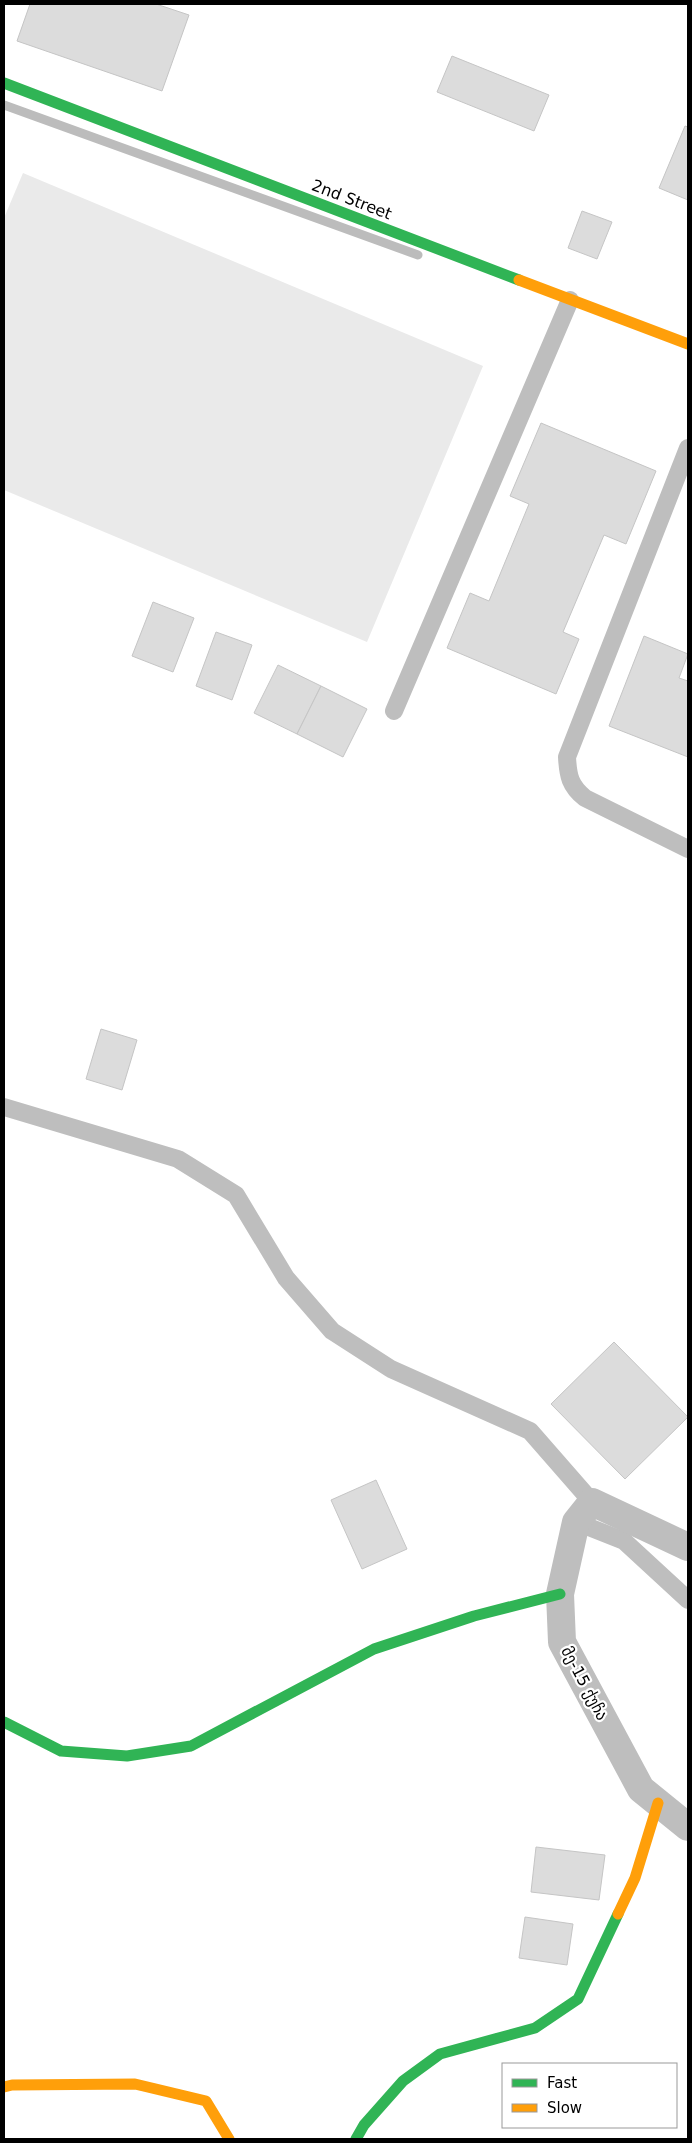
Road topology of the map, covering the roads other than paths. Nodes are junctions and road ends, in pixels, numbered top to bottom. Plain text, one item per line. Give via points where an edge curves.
1 (4, 83) edge
2 (570, 300) junction
3 (688, 344) edge
4 (688, 448) edge
5 (394, 710) dead end
6 (688, 849) edge
7 (4, 1107) edge
8 (584, 1512) junction
9 (688, 1547) edge
10 (560, 1594) junction
11 (688, 1600) edge
12 (4, 1722) edge
13 (658, 1803) junction
14 (688, 1827) edge
15 (4, 2087) edge
16 (229, 2139) edge
17 (356, 2139) edge

1 - 2 street, 2nd Street
2 - 3 street, 2nd Street
2 - 5 lane
4 - 6 lane via 567,758 568,777 575,790 585,798
7 - 8 lane via 178,1159 236,1195 286,1278 332,1331 391,1369 530,1430
8 - 9 street
8 - 10 street, მე-15 ქუჩა
8 - 11 lane via 624,1540
10 - 12 street via 474,1616 374,1649 191,1746 127,1756 61,1751
10 - 13 street, მე-15 ქუჩა via 562,1642 641,1789
13 - 14 street, მე-15 ქუჩა
13 - 17 street via 636,1878 578,1999 535,2028 440,2054 403,2081 364,2125
15 - 16 street via 135,2084 206,2101

